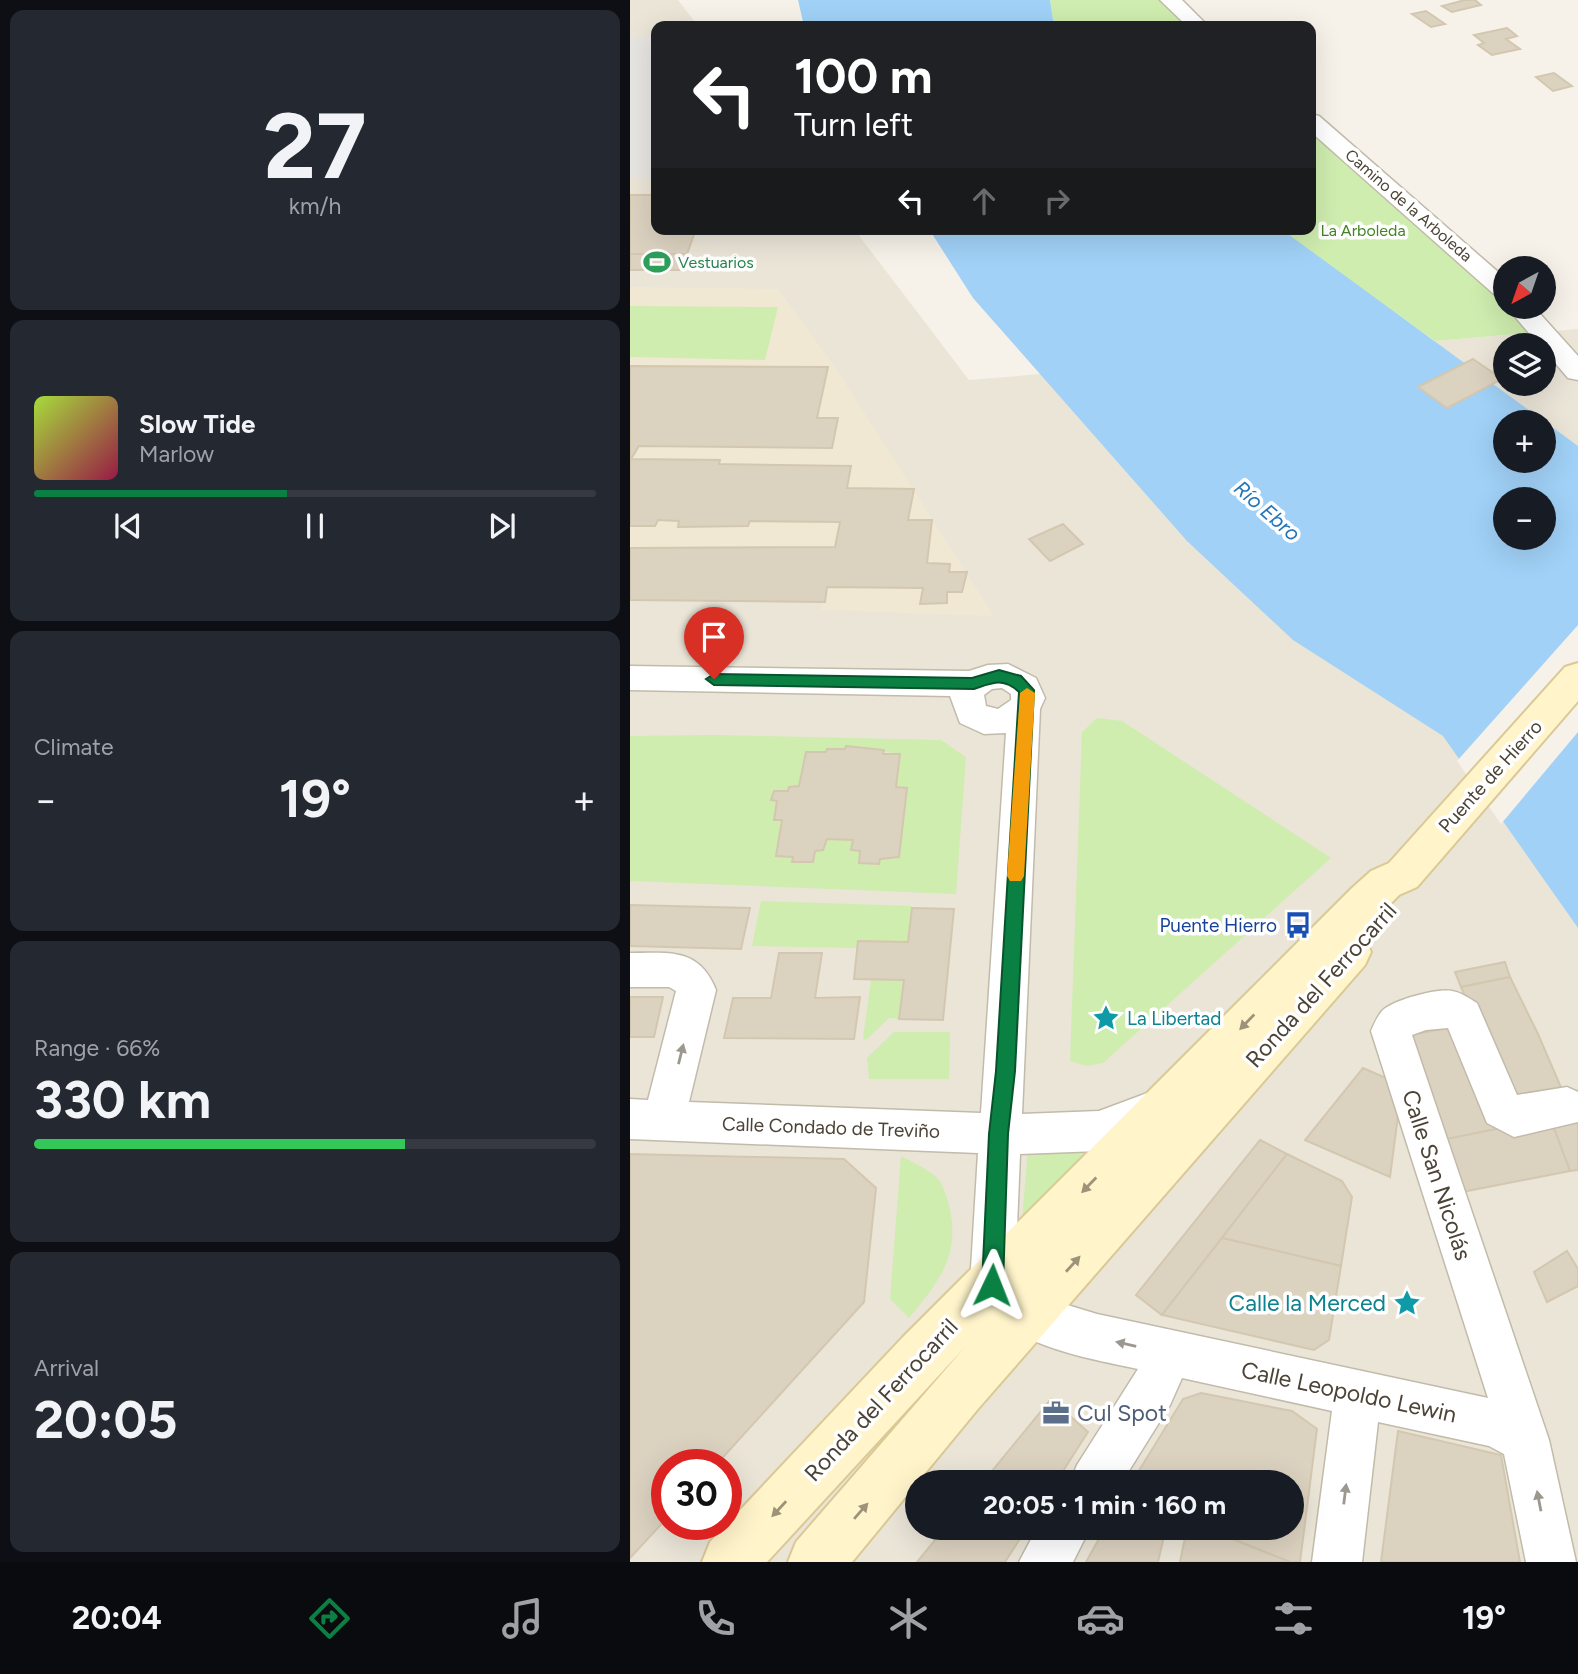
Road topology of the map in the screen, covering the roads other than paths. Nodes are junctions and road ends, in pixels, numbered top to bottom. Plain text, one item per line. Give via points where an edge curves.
1 (1170, 0) edge
2 (1193, 21) edge
3 (1316, 125) edge
4 (1493, 280) edge
5 (1531, 319) edge
6 (1578, 372) edge
7 (1578, 677) edge
8 (630, 678) edge
9 (1403, 875) junction
10 (630, 970) edge
11 (1165, 1106) junction
12 (1567, 1107) dead end
13 (647, 1119) edge
14 (999, 1134) junction
15 (992, 1285) junction
16 (1028, 1316) junction
17 (1169, 1354) junction
18 (1358, 1393) junction
19 (1525, 1440) junction
20 (1102, 1470) edge
21 (1058, 1540) edge
22 (730, 1562) edge
23 (816, 1562) edge
24 (1044, 1562) edge
25 (1337, 1562) edge
26 (1551, 1562) edge

1 - 2 street
3 - 4 street, Camino de la Arboleda
5 - 6 street
7 - 9 main road, Puente de Hierro
8 - 14 street via 974,684 968,691 967,706 978,719 1009,720 1024,710
9 -> 11 main road, Ronda del Ferrocarril via 1385,883 1367,900
16 -> 9 main road, Ronda del Ferrocarril via 1401,894
13 -> 10 street, Calle Condado de Treviño via 696,990 691,976 682,972
11 - 14 street, Calle Condado de Treviño via 1099,1131
11 -> 15 main road, Ronda del Ferrocarril
12 - 19 street, Calle San Nicolás via 1507,1115 1457,1010 1394,1024 1391,1031
13 - 14 street, Calle Condado de Treviño
14 - 15 street
15 - 16 street, Calle Leopoldo Lewin
15 -> 22 main road, Ronda del Ferrocarril
17 -> 16 street, Calle Leopoldo Lewin
23 -> 16 main road, Ronda del Ferrocarril
17 - 18 street, Calle Leopoldo Lewin
17 - 20 street
18 - 19 street, Calle Leopoldo Lewin via 1489,1422
25 -> 18 street
26 -> 19 street, Calle San Nicolás
21 - 24 street

